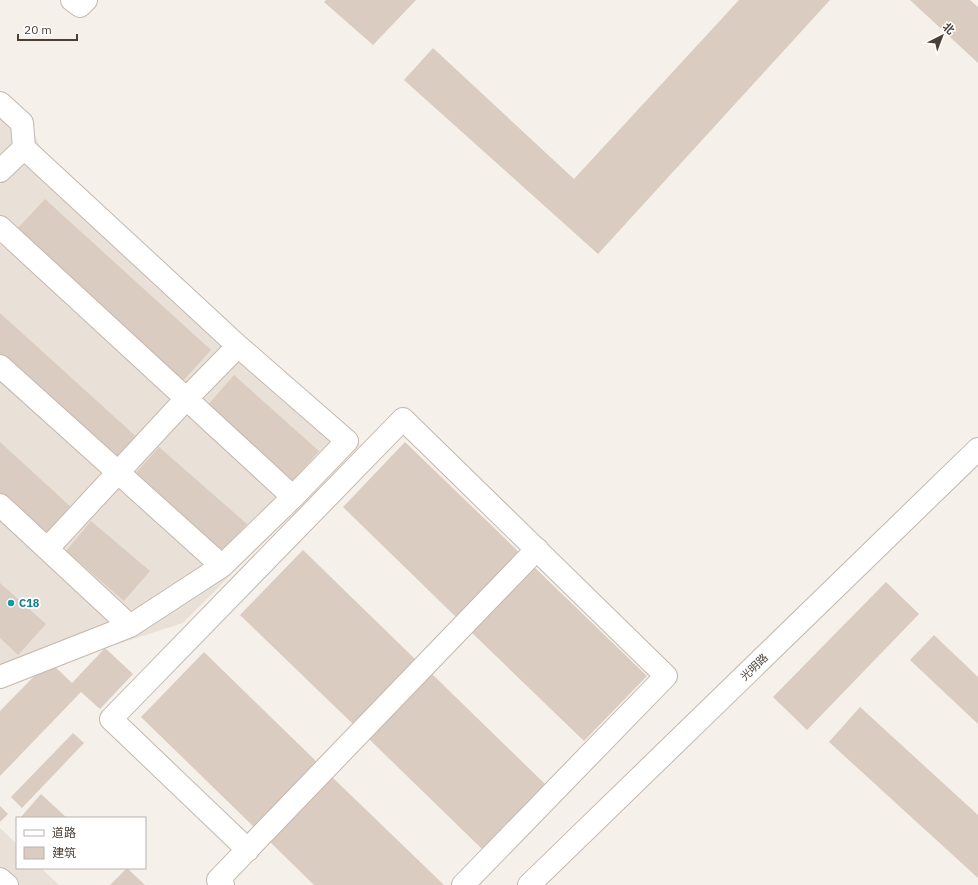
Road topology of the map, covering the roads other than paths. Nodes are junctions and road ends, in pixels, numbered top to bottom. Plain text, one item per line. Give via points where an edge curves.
1 (72, 0) edge
2 (86, 0) edge
3 (0, 103) edge
4 (24, 148) junction
5 (0, 170) edge
6 (0, 227) edge
7 (238, 346) junction
8 (0, 366) edge
9 (186, 399) junction
10 (978, 449) edge
11 (118, 472) junction
12 (293, 497) junction
13 (0, 505) edge
14 (47, 549) junction
15 (538, 549) junction
16 (222, 566) junction
17 (130, 626) junction
18 (3, 672) edge
19 (248, 850) junction
20 (0, 879) edge
21 (7, 885) edge
22 (223, 885) edge
23 (463, 885) edge
24 (529, 885) edge

1 - 2 street via 80,6
3 - 4 street via 22,123
4 - 5 street
4 - 7 street
6 - 9 street
7 - 9 street
7 - 12 street via 347,441
8 - 11 street
9 - 11 street
9 - 12 street
10 - 24 street, 光明路
11 - 14 street
11 - 16 street
12 - 16 street
13 - 14 street
14 - 17 street
15 - 19 street
15 - 19 street via 404,419 111,719
15 - 23 street via 666,676
16 - 17 street
17 - 18 street
19 - 22 street via 218,880
20 - 21 street

